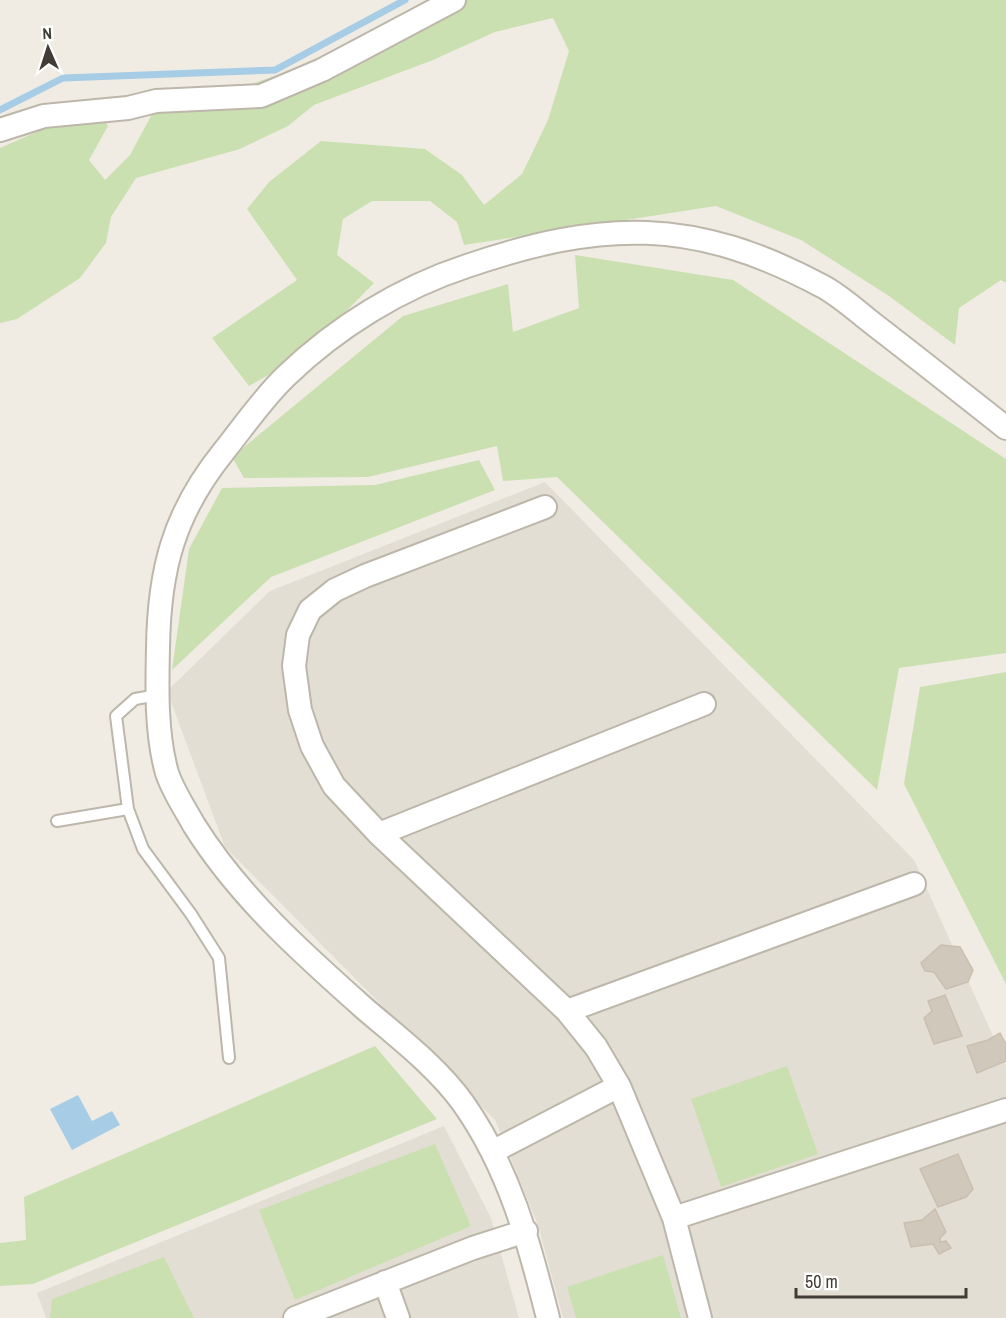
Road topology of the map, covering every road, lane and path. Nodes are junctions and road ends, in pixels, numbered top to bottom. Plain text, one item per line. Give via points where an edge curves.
1 (454, 0) edge
2 (0, 130) edge
3 (1006, 428) edge
4 (545, 507) dead end
5 (158, 695) junction
6 (704, 704) dead end
7 (128, 809) junction
8 (57, 820) dead end
9 (379, 834) junction
10 (914, 884) dead end
11 (567, 1011) junction
12 (230, 1058) dead end
13 (619, 1086) junction
14 (1006, 1110) edge
15 (494, 1151) junction
16 (674, 1218) junction
17 (526, 1231) junction
18 (385, 1282) junction
19 (295, 1318) edge
20 (398, 1318) edge
21 (548, 1318) edge
22 (700, 1318) edge

1 - 2 street via 322,70 261,96 156,101 128,108 44,116
3 - 5 street via 825,288 752,254 702,238 655,232 585,234 536,243 460,268 369,311 284,378 216,461 175,531 165,563 158,622
4 - 9 street via 365,576 335,590 310,610 298,635 294,666 300,710 312,746 334,786
5 - 7 lane via 135,699 116,716
5 - 15 street via 168,775 210,850 247,897 307,958 413,1050 460,1099
6 - 9 street
7 - 8 lane
7 - 12 lane via 143,849 219,958
9 - 11 street
10 - 11 street
11 - 13 street via 596,1047
13 - 15 street
13 - 16 street
14 - 16 street
15 - 17 street
16 - 22 street
17 - 18 street
17 - 21 street
18 - 19 street
18 - 20 street

